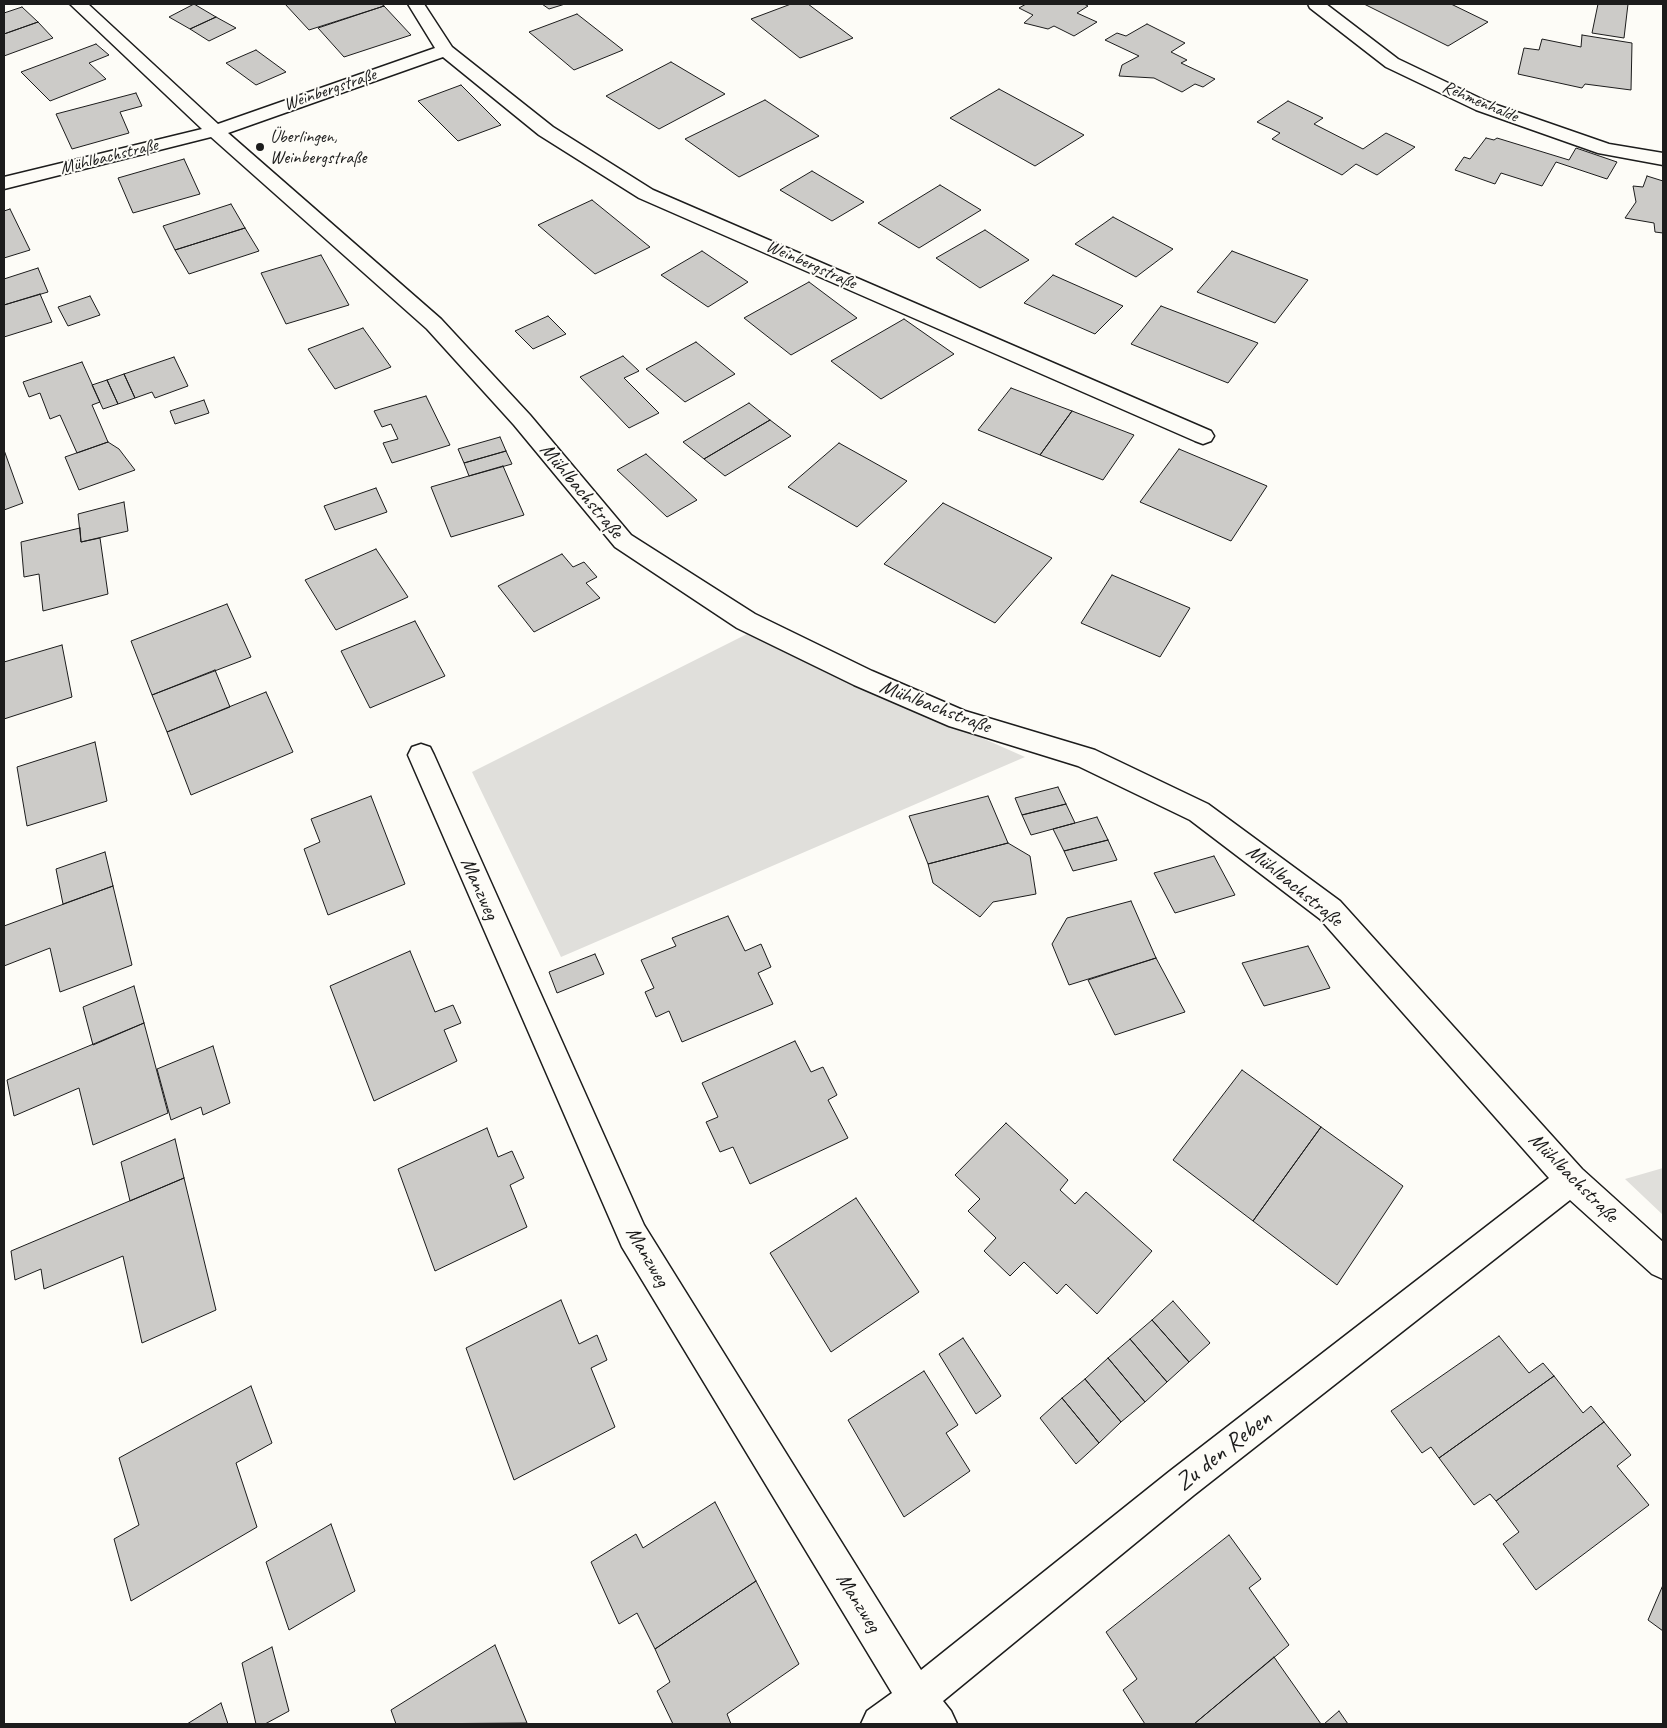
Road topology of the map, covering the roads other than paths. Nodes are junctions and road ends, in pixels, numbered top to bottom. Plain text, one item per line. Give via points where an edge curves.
1 (78, 4) edge
2 (416, 4) edge
3 (1316, 4) edge
4 (445, 50) junction
5 (215, 131) junction
6 (1663, 159) edge
7 (4, 183) edge
8 (1203, 436) dead end
9 (421, 756) dead end
10 (1571, 1180) junction
11 (1663, 1263) edge
12 (927, 1711) edge
13 (880, 1724) edge

1 - 5 street, Mühlbachstraße
2 - 4 street, Weinbergstraße
3 - 6 street, Rehmenhalde via 1392,63 1482,106 1605,149
4 - 5 street, Weinbergstraße
4 - 8 street, Weinbergstraße via 546,131 646,194
5 - 7 street, Mühlbachstraße
5 - 10 street, Mühlbachstraße via 434,324 522,420 623,541 746,620 863,678 958,719 1086,758 1199,812 1330,910
9 - 12 street, Manzweg via 633,1236
10 - 11 street, Mühlbachstraße
10 - 12 street, Zu den Reben via 1182,1483
12 - 13 street, Zu den Reben

